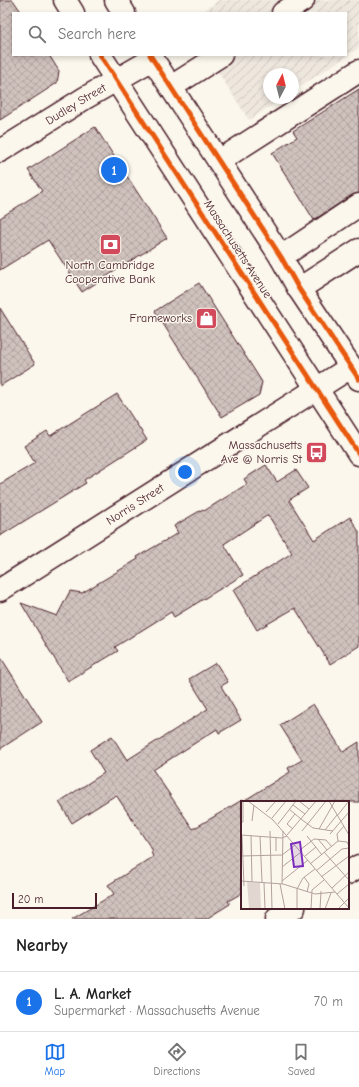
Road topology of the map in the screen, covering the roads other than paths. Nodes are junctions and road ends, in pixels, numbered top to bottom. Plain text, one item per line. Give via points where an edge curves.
1 (65, 0) edge
2 (116, 0) edge
3 (303, 0) edge
4 (72, 12) edge
5 (123, 12) edge
6 (285, 12) edge
7 (101, 56) edge
8 (219, 56) edge
9 (151, 57) edge
10 (359, 71) edge
11 (116, 80) junction
12 (171, 87) junction
13 (0, 151) edge
14 (219, 162) junction
15 (359, 205) edge
16 (359, 250) edge
17 (281, 257) junction
18 (299, 289) junction
19 (355, 373) edge
20 (316, 387) junction
21 (359, 454) edge
22 (0, 590) edge
23 (359, 866) edge
24 (349, 872) edge
25 (292, 909) edge
26 (277, 919) edge

1 - 4 main road
2 - 5 main road
3 - 6 main road
7 - 11 main road, Massachusetts Avenue
8 - 12 main road
9 - 11 main road, Dudley Street
9 - 12 main road
10 - 14 main road
11 - 13 main road, Dudley Street
11 - 20 main road, Massachusetts Avenue
12 - 14 main road
14 - 17 main road
15 - 17 main road
16 - 18 main road
17 - 18 main road
18 - 19 main road
19 - 20 main road, Norris Street
20 - 21 main road, Massachusetts Avenue
20 - 22 main road, Norris Street
23 - 24 main road
25 - 26 main road

